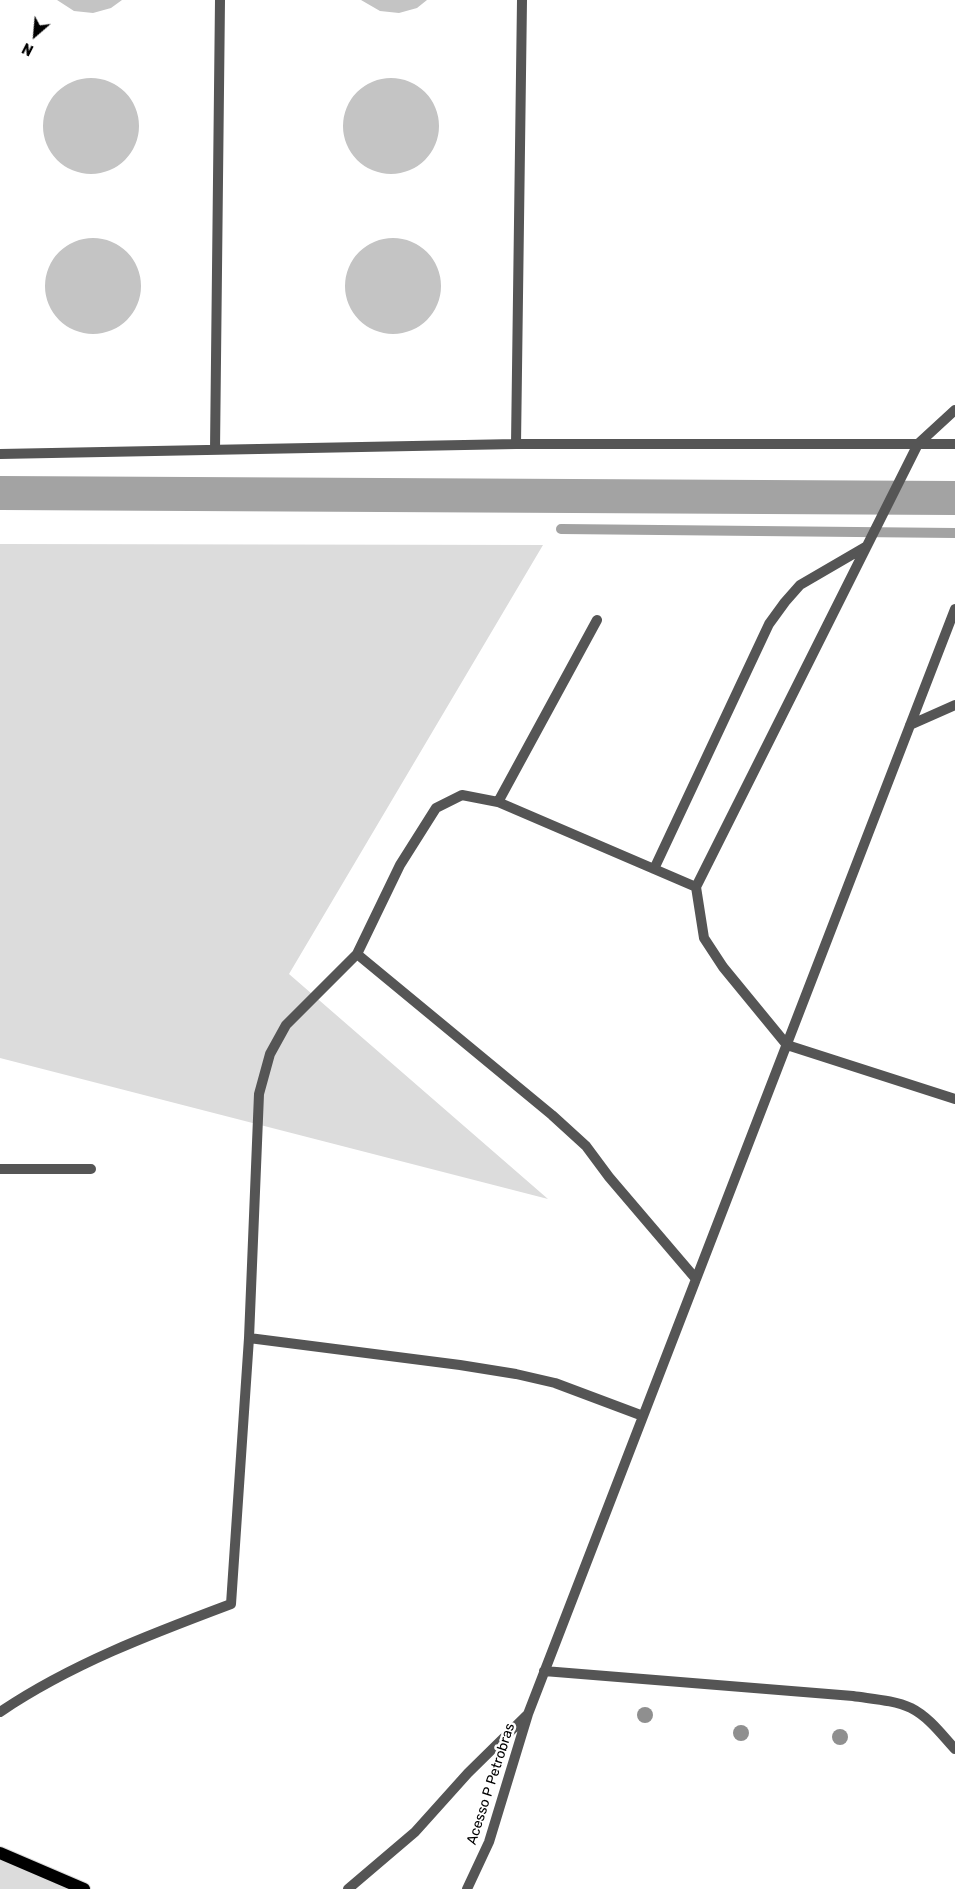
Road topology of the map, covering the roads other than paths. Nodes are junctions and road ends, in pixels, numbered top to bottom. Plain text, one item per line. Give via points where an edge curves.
1 (220, 0) edge
2 (522, 0) edge
3 (955, 410) edge
4 (516, 444) junction
5 (918, 444) junction
6 (955, 444) edge
7 (215, 450) junction
8 (0, 454) edge
9 (867, 546) junction
10 (955, 609) edge
11 (597, 620) dead end
12 (955, 705) edge
13 (910, 725) junction
14 (498, 802) junction
15 (654, 869) junction
16 (696, 887) junction
17 (357, 954) junction
18 (787, 1045) junction
19 (955, 1099) edge
20 (0, 1169) edge
21 (91, 1169) dead end
22 (696, 1279) junction
23 (249, 1338) junction
24 (643, 1416) junction
25 (544, 1672) junction
26 (0, 1712) edge
27 (528, 1714) junction
28 (955, 1749) edge
29 (0, 1853) edge
30 (84, 1889) edge
31 (348, 1889) edge
32 (468, 1889) edge

1 - 7 lane
2 - 4 lane
3 - 5 lane
4 - 5 lane
4 - 7 lane
5 - 6 lane
5 - 9 lane
7 - 8 lane
9 - 15 lane via 800,585 769,624
9 - 16 lane
10 - 13 lane, Acesso P Petrobras
11 - 14 lane
12 - 13 lane
13 - 18 lane, Acesso P Petrobras
14 - 15 lane
14 - 17 lane via 462,795 436,808 400,865
15 - 16 lane
16 - 18 lane via 704,938 723,967
17 - 22 lane via 586,1146
17 - 23 lane via 286,1025 270,1054 259,1094
18 - 19 lane
18 - 22 lane, Acesso P Petrobras
20 - 21 lane
22 - 24 lane, Acesso P Petrobras
23 - 24 lane via 516,1374 555,1383
23 - 26 lane via 230,1604 115,1648
24 - 25 lane, Acesso P Petrobras
25 - 27 lane, Acesso P Petrobras
25 - 28 lane via 853,1696 895,1703 928,1720
27 - 31 lane via 468,1773 415,1832
27 - 32 lane, Acesso P Petrobras via 489,1842
29 - 30 main road

